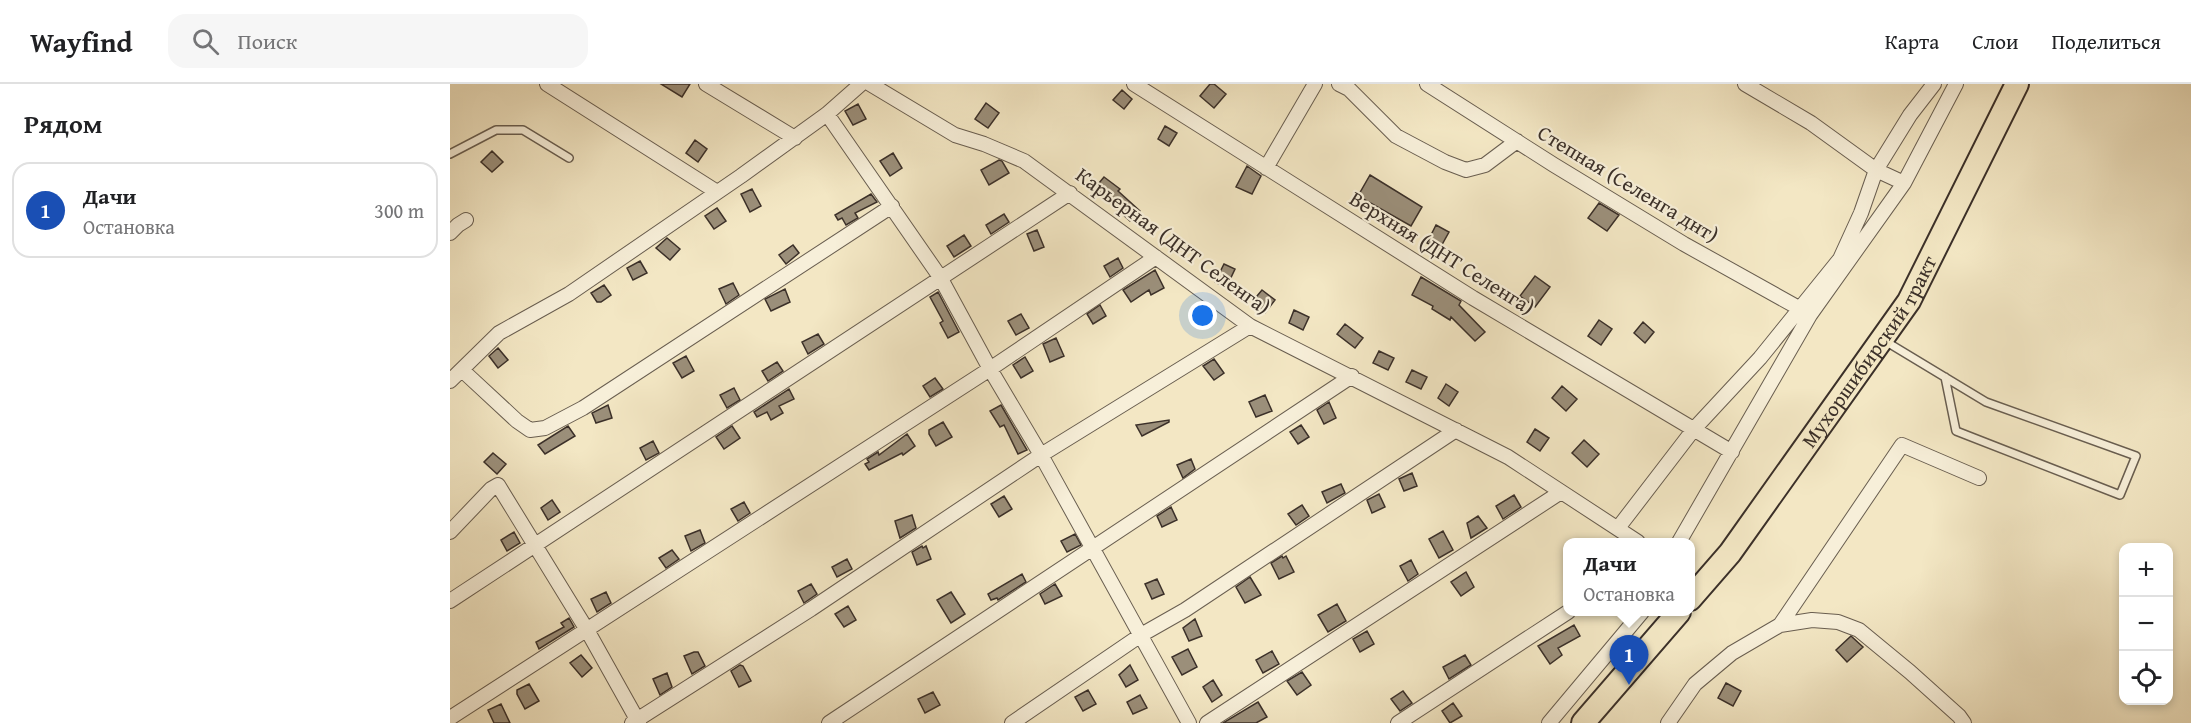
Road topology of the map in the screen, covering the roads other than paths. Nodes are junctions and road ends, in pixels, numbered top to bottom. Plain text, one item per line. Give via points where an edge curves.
1 (547, 84) edge
2 (706, 84) edge
3 (861, 84) edge
4 (870, 84) edge
5 (1134, 84) edge
6 (1315, 84) edge
7 (1339, 84) edge
8 (1427, 84) edge
9 (1745, 84) edge
10 (1934, 84) edge
11 (1956, 84) edge
12 (2017, 84) edge
13 (827, 114) junction
14 (795, 138) junction
15 (1517, 141) junction
16 (450, 154) edge
17 (569, 158) dead end
18 (1266, 168) junction
19 (1876, 170) junction
20 (1904, 183) junction
21 (717, 192) junction
22 (1070, 193) junction
23 (892, 206) junction
24 (466, 220) dead end
25 (450, 233) edge
26 (1156, 257) junction
27 (940, 277) junction
28 (1805, 312) junction
29 (1250, 326) junction
30 (1883, 339) junction
31 (990, 369) junction
32 (462, 370) junction
33 (1352, 376) junction
34 (1945, 377) junction
35 (450, 381) edge
36 (1694, 429) junction
37 (1456, 430) junction
38 (1732, 452) junction
39 (1041, 455) junction
40 (1979, 478) dead end
41 (1560, 492) junction
42 (1618, 528) junction
43 (450, 532) edge
44 (1631, 538) edge
45 (1682, 538) edge
46 (536, 543) junction
47 (1093, 548) junction
48 (1695, 593) edge
49 (450, 601) edge
50 (1563, 615) edge
51 (1639, 616) edge
52 (1676, 616) edge
53 (1780, 625) junction
54 (587, 630) junction
55 (1141, 635) junction
56 (450, 718) edge
57 (636, 722) edge
58 (829, 723) edge
59 (1012, 723) edge
60 (1189, 723) edge
61 (1207, 723) edge
62 (1398, 723) edge
63 (1549, 723) edge
64 (1583, 723) edge
65 (1668, 723) edge
66 (1964, 723) edge

1 - 21 street
2 - 14 street
3 - 13 street
4 - 22 street, Карьерная (ДНТ Селенга) via 955,135 1024,160
5 - 18 street, Верхняя (ДНТ Селенга)
6 - 18 street
7 - 15 street via 1396,135 1466,170 1485,165
8 - 15 street, Степная (Селенга днт)
9 - 19 street via 1811,123
10 - 19 street via 1910,114
11 - 20 street
12 - 30 main road, Мухоршибирский тракт via 1910,302
13 - 14 street
13 - 23 street
14 - 21 street
15 - 28 street, Степная (Селенга днт) via 1684,244
16 - 17 lane via 496,130 523,130
18 - 36 street, Верхняя (ДНТ Селенга) via 1473,298
19 - 20 street
19 - 28 street via 1840,259
20 - 28 street
21 - 32 street via 570,294 499,333
22 - 26 street, Карьерная (ДНТ Селенга)
22 - 27 street
23 - 27 street
23 - 32 street via 583,408 545,428 530,430 517,421
24 - 25 street
26 - 29 street, Карьерная (ДНТ Селенга)
26 - 31 street
27 - 31 street
27 - 46 street
28 - 36 street
28 - 38 street
29 - 33 street, Карьерная (ДНТ Селенга)
29 - 39 street
30 - 34 lane
30 - 48 main road, Мухоршибирский тракт via 1730,553
31 - 39 street
31 - 54 street
32 - 35 street
33 - 37 street, Карьерная (ДНТ Селенга)
33 - 47 street
34 - 34 lane via 1986,402 2136,456 2120,495 1956,432
36 - 38 street, Верхняя (ДНТ Селенга)
36 - 42 street
37 - 41 street, Карьерная (ДНТ Селенга) via 1508,457
37 - 55 street via 1185,610
38 - 45 street
39 - 47 street
39 - 57 street
40 - 53 street via 1902,445
41 - 42 street, Карьерная (ДНТ Селенга)
41 - 61 street
42 - 44 street, Карьерная (ДНТ Селенга)
43 - 46 street via 498,485
46 - 49 street
46 - 54 street
47 - 55 street
47 - 58 street
50 - 62 street
51 - 63 street
52 - 64 main road
53 - 65 street via 1732,653 1695,684
53 - 66 street via 1812,620 1838,622 1859,630
54 - 56 street
54 - 57 street
55 - 59 street
55 - 60 street

